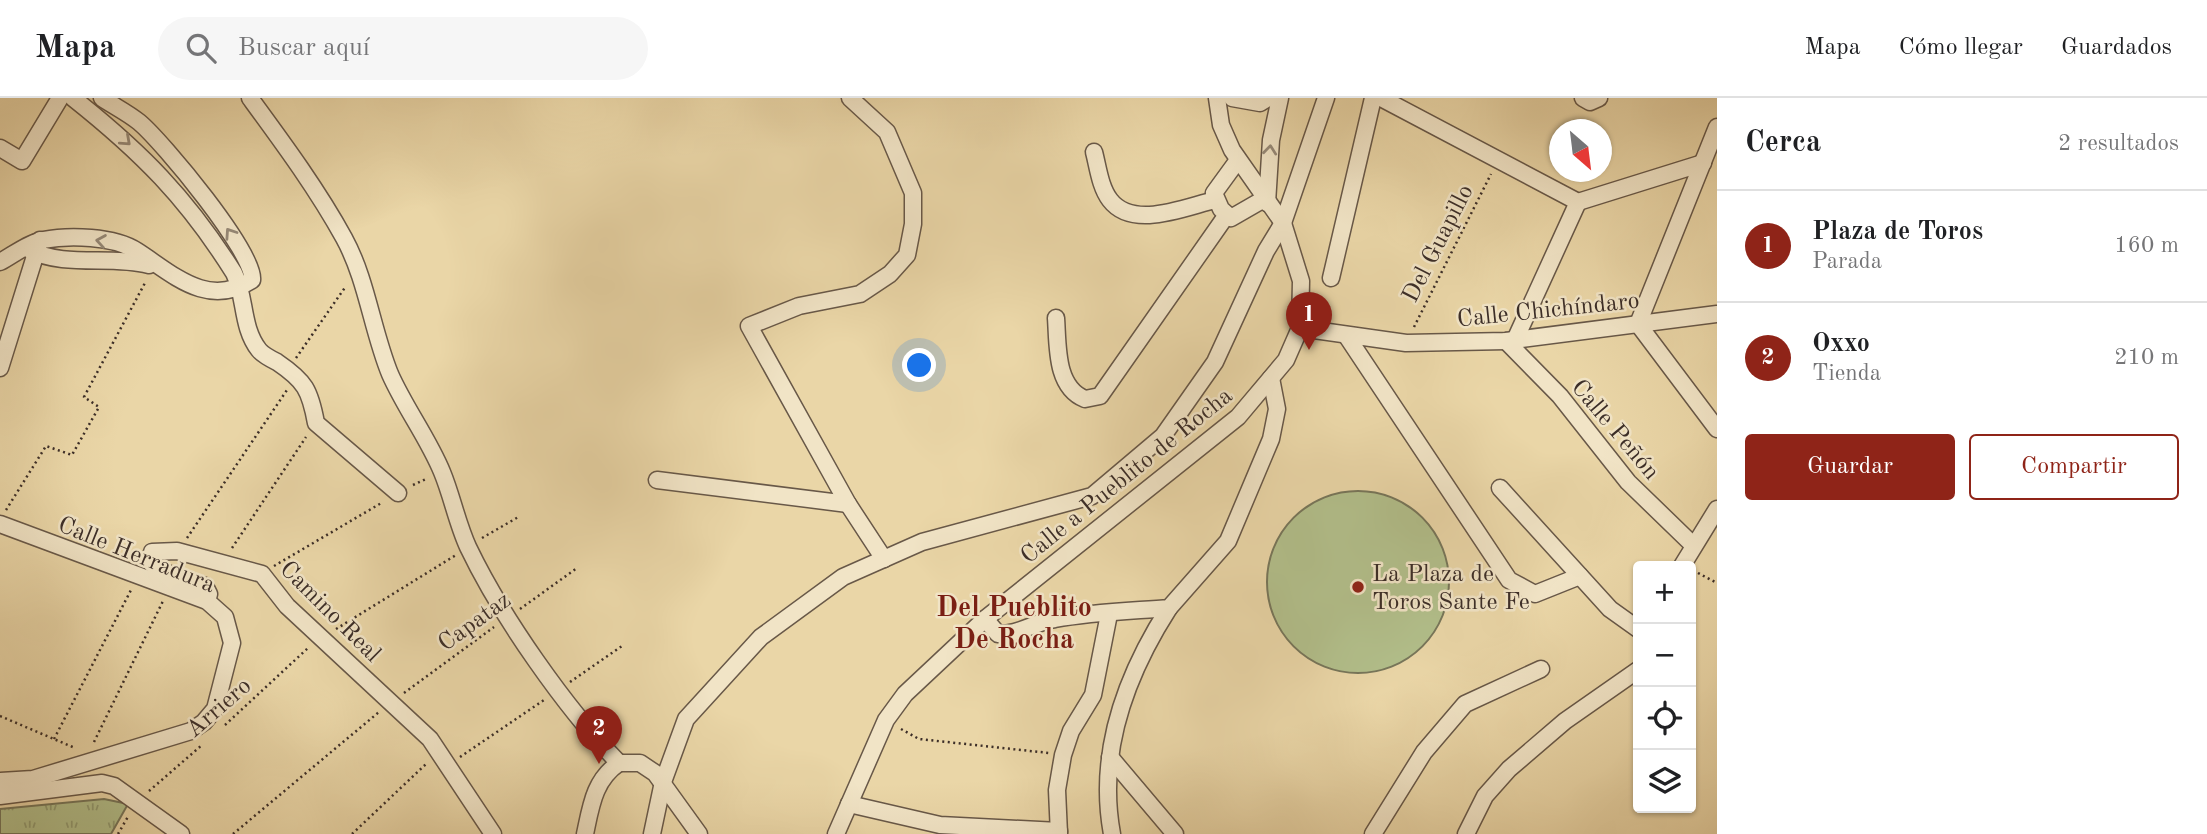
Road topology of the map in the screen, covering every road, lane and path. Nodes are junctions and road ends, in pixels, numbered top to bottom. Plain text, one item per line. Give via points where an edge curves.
1 (60, 98) edge
2 (73, 98) edge
3 (102, 98) edge
4 (250, 98) edge
5 (850, 98) edge
6 (1217, 98) edge
7 (1232, 98) edge
8 (1269, 98) edge
9 (1280, 98) edge
10 (1326, 98) edge
11 (1373, 98) edge
12 (1381, 98) edge
13 (1583, 98) edge
14 (1599, 98) edge
15 (1717, 127) edge
16 (0, 148) edge
17 (1094, 152) dead end
18 (1499, 159) junction
19 (1238, 160) junction
20 (1703, 163) junction
21 (1215, 200) junction
22 (1266, 201) junction
23 (1578, 202) junction
24 (1226, 216) junction
25 (1283, 223) junction
26 (35, 247) junction
27 (0, 262) edge
28 (155, 266) junction
29 (358, 268) junction
30 (1331, 278) dead end
31 (239, 288) junction
32 (1717, 314) edge
33 (1056, 317) dead end
34 (1638, 324) junction
35 (1300, 328) junction
36 (1346, 335) junction
37 (1510, 341) junction
38 (1406, 342) junction
39 (0, 368) edge
40 (292, 372) junction
41 (1271, 378) junction
42 (316, 423) junction
43 (1717, 429) edge
44 (441, 471) junction
45 (657, 480) dead end
46 (1500, 488) dead end
47 (398, 493) junction
48 (848, 504) junction
49 (1717, 509) edge
50 (520, 516) dead end
51 (0, 518) edge
52 (0, 524) edge
53 (1693, 545) junction
54 (468, 547) junction
55 (177, 551) junction
56 (884, 559) junction
57 (1685, 561) edge
58 (222, 562) junction
59 (577, 568) dead end
60 (1696, 572) edge
61 (262, 574) junction
62 (1580, 576) junction
63 (137, 578) junction
64 (1717, 583) edge
65 (169, 588) junction
66 (207, 601) junction
67 (1169, 608) junction
68 (1109, 614) junction
69 (509, 616) junction
70 (985, 619) junction
71 (1633, 625) edge
72 (321, 637) junction
73 (622, 646) dead end
74 (1541, 668) dead end
75 (1633, 673) edge
76 (559, 690) junction
77 (391, 702) junction
78 (0, 716) edge
79 (886, 720) junction
80 (221, 728) dead end
81 (211, 737) dead end
82 (54, 739) junction
83 (94, 742) dead end
84 (76, 749) dead end
85 (1063, 755) junction
86 (1110, 757) junction
87 (443, 759) junction
88 (619, 763) junction
89 (0, 781) edge
90 (663, 782) junction
91 (0, 796) edge
92 (137, 802) junction
93 (849, 804) junction
94 (1474, 830) edge
95 (1059, 833) edge
96 (118, 834) edge
97 (181, 834) edge
98 (233, 834) edge
99 (352, 834) edge
100 (493, 834) edge
101 (585, 834) edge
102 (653, 834) edge
103 (698, 834) edge
104 (836, 834) edge
105 (1112, 834) edge
106 (1175, 834) edge
107 (1373, 834) edge

1 - 16 street via 22,161
2 -> 31 street via 125,139 171,185 226,260
31 -> 3 street via 252,279 253,271 209,203 140,122
4 - 29 street via 299,164
5 - 48 street via 887,132 913,192 914,224 907,255 890,274 860,294 799,306 749,326
6 - 19 street via 1221,125
7 - 8 street via 1260,103
22 -> 9 street via 1270,140
10 - 25 street
11 - 30 street
12 - 18 street
13 - 14 street via 1591,102
15 - 20 street
17 - 21 street via 1110,200 1132,214
18 - 23 street
18 - 38 path, Del Guapillo
19 - 21 street via 1218,184
19 - 22 street
20 - 23 street
20 - 34 street
21 - 24 street
22 - 24 street via 1231,218
22 - 25 street
23 - 37 street
24 - 33 street via 1100,396 1085,399 1069,386 1060,368
25 - 35 street, Calle a Pueblito de Rocha via 1301,281
25 - 56 street via 1214,362 1163,436 1092,496 922,542
26 - 27 street
26 - 28 street via 104,241 136,250
26 - 39 street
28 - 31 street via 199,287
28 - 51 path via 84,397 99,407 72,455 46,446
29 - 40 path
29 - 44 street via 389,371
31 - 40 street via 242,313 259,351
32 - 34 street, Calle Chichíndaro
34 - 37 street, Calle Chichíndaro
34 - 43 street
35 - 36 street, Calle Chichíndaro
35 - 41 street, Calle a Pueblito de Rocha via 1286,360
36 - 38 street, Calle Chichíndaro
36 - 62 street via 1509,580 1535,594
37 - 38 street, Calle Chichíndaro
37 - 53 street, Calle Peñón via 1628,482
40 - 42 street via 311,394
40 - 55 path
41 - 67 street via 1277,409 1271,439 1228,541
41 - 70 street, Calle a Pueblito de Rocha via 1238,416
42 - 47 street
42 - 58 path
44 - 47 path
44 - 54 street
45 - 48 street
46 - 62 street
47 - 61 path
48 - 56 street
49 - 53 street
50 - 54 path, Arriero
52 - 63 street, Calle Herradura
53 - 57 street
54 - 69 street
54 - 72 path, Arriero
55 - 58 street, Camino Real
55 - 66 street via 152,552 150,562 158,570 205,586
56 - 90 street via 843,577 761,637 686,719
58 - 61 street, Camino Real
59 - 69 path, Capataz
60 - 64 path
61 - 72 street, Camino Real via 287,606
62 - 71 street via 1610,609
63 - 65 street, Calle Herradura
63 - 82 path
65 - 66 street, Calle Herradura
65 - 83 path
66 - 89 street, Calle Herradura via 225,617 232,643 215,709 204,722 191,731 33,779
67 - 68 street
67 - 86 street via 1143,648 1117,715
68 - 70 street via 1037,622 1012,635 998,634
68 - 85 street via 1093,695 1071,731
69 - 76 street
69 - 77 path, Capataz
70 - 79 street, Calle a Pueblito de Rocha via 905,694
72 - 77 street, Camino Real
72 - 80 path, Arriero
73 - 76 path
74 - 107 street via 1465,704 1424,752
75 - 94 street via 1565,720 1509,769 1485,796
76 - 87 path
76 - 88 street
77 - 87 street, Camino Real via 430,739
77 - 98 path, Capataz
78 - 82 path
79 - 85 path via 919,738
79 - 93 street, Calle a Pueblito de Rocha
81 - 92 path, Arriero
82 - 84 path
85 - 95 street via 1057,790
86 - 105 street
86 - 106 street
87 - 99 path
87 - 100 street, Camino Real
88 - 90 street via 640,763
88 - 101 street via 607,771 593,795
90 - 102 street
90 - 103 street
91 - 92 street via 102,783
92 - 96 path, Arriero
92 - 97 street
93 - 95 street via 940,825
93 - 104 street, Calle a Pueblito de Rocha

